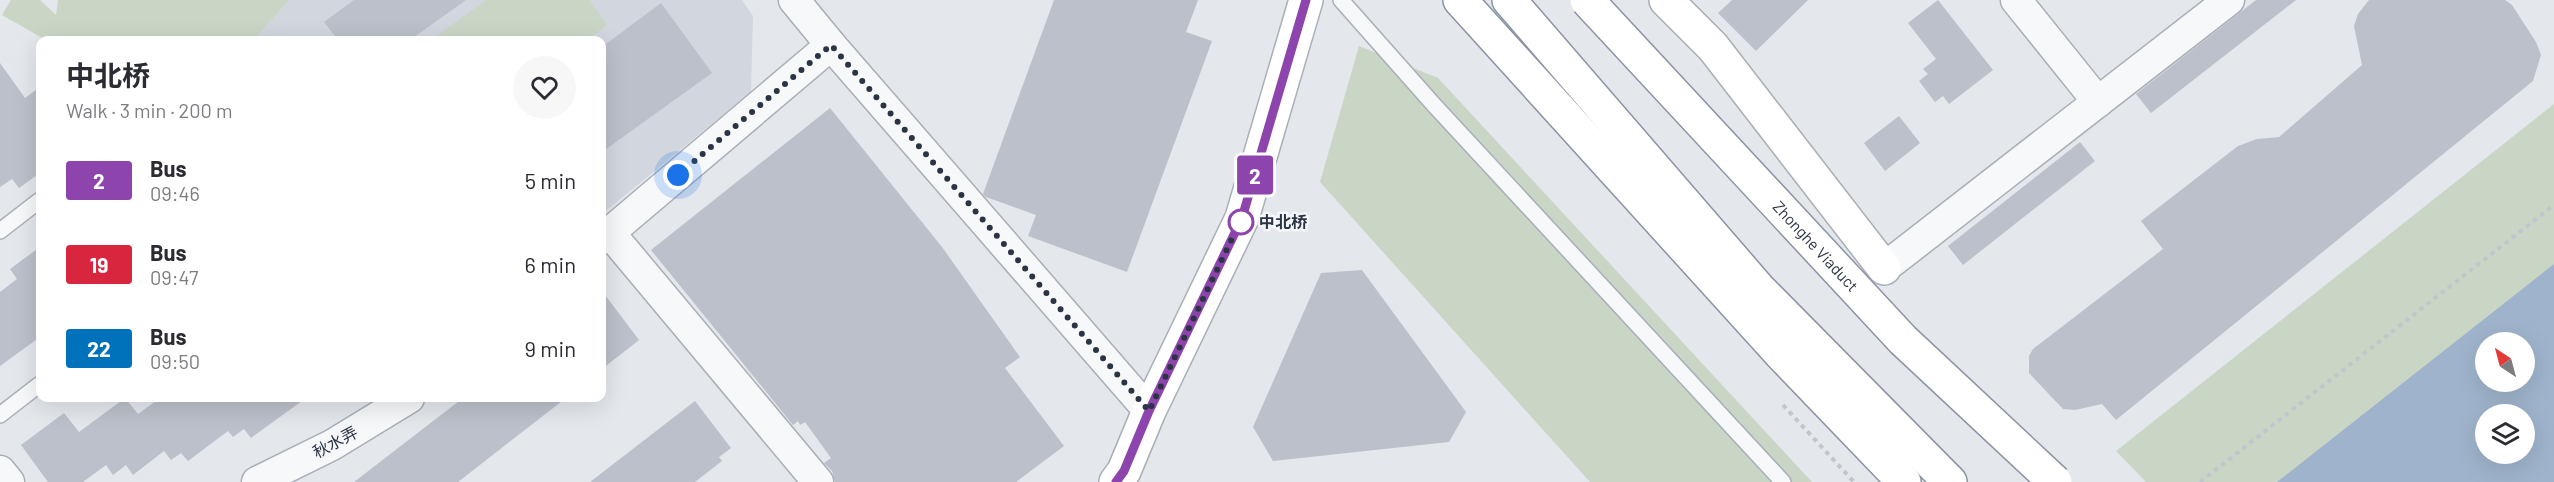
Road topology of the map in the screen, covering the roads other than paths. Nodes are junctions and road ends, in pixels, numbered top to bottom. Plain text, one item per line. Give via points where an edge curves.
1 (794, 0) edge
2 (1306, 0) edge
3 (1341, 0) edge
4 (1460, 0) edge
5 (1508, 0) edge
6 (1587, 0) edge
7 (1666, 0) edge
8 (2016, 0) edge
9 (2229, 0) edge
10 (831, 45) junction
11 (2098, 102) junction
12 (1556, 104) junction
13 (36, 209) edge
14 (0, 231) edge
15 (606, 235) edge
16 (606, 237) edge
17 (1884, 268) joint
18 (36, 387) edge
19 (404, 402) edge
20 (1149, 411) junction
21 (0, 415) edge
22 (0, 471) edge
23 (9, 482) edge
24 (258, 482) edge
25 (818, 482) edge
26 (1116, 482) edge
27 (1783, 482) edge
28 (1905, 482) edge
29 (1950, 482) edge
30 (2055, 482) edge

1 - 10 street
2 - 20 main road via 1242,218
3 - 27 lane
4 - 12 main road
5 - 12 main road
5 - 29 main road via 1759,289
6 - 30 main road, Zhonghe Viaduct, bridge via 1903,340
7 - 17 main road via 1713,47
8 - 11 street
9 - 11 street
10 - 15 street
10 - 20 street
11 - 17 street
12 - 28 main road via 1780,353
13 - 14 lane
16 - 25 street
18 - 21 lane
19 - 24 street, 秋水弄 via 333,445
20 - 26 main road
22 - 23 street

